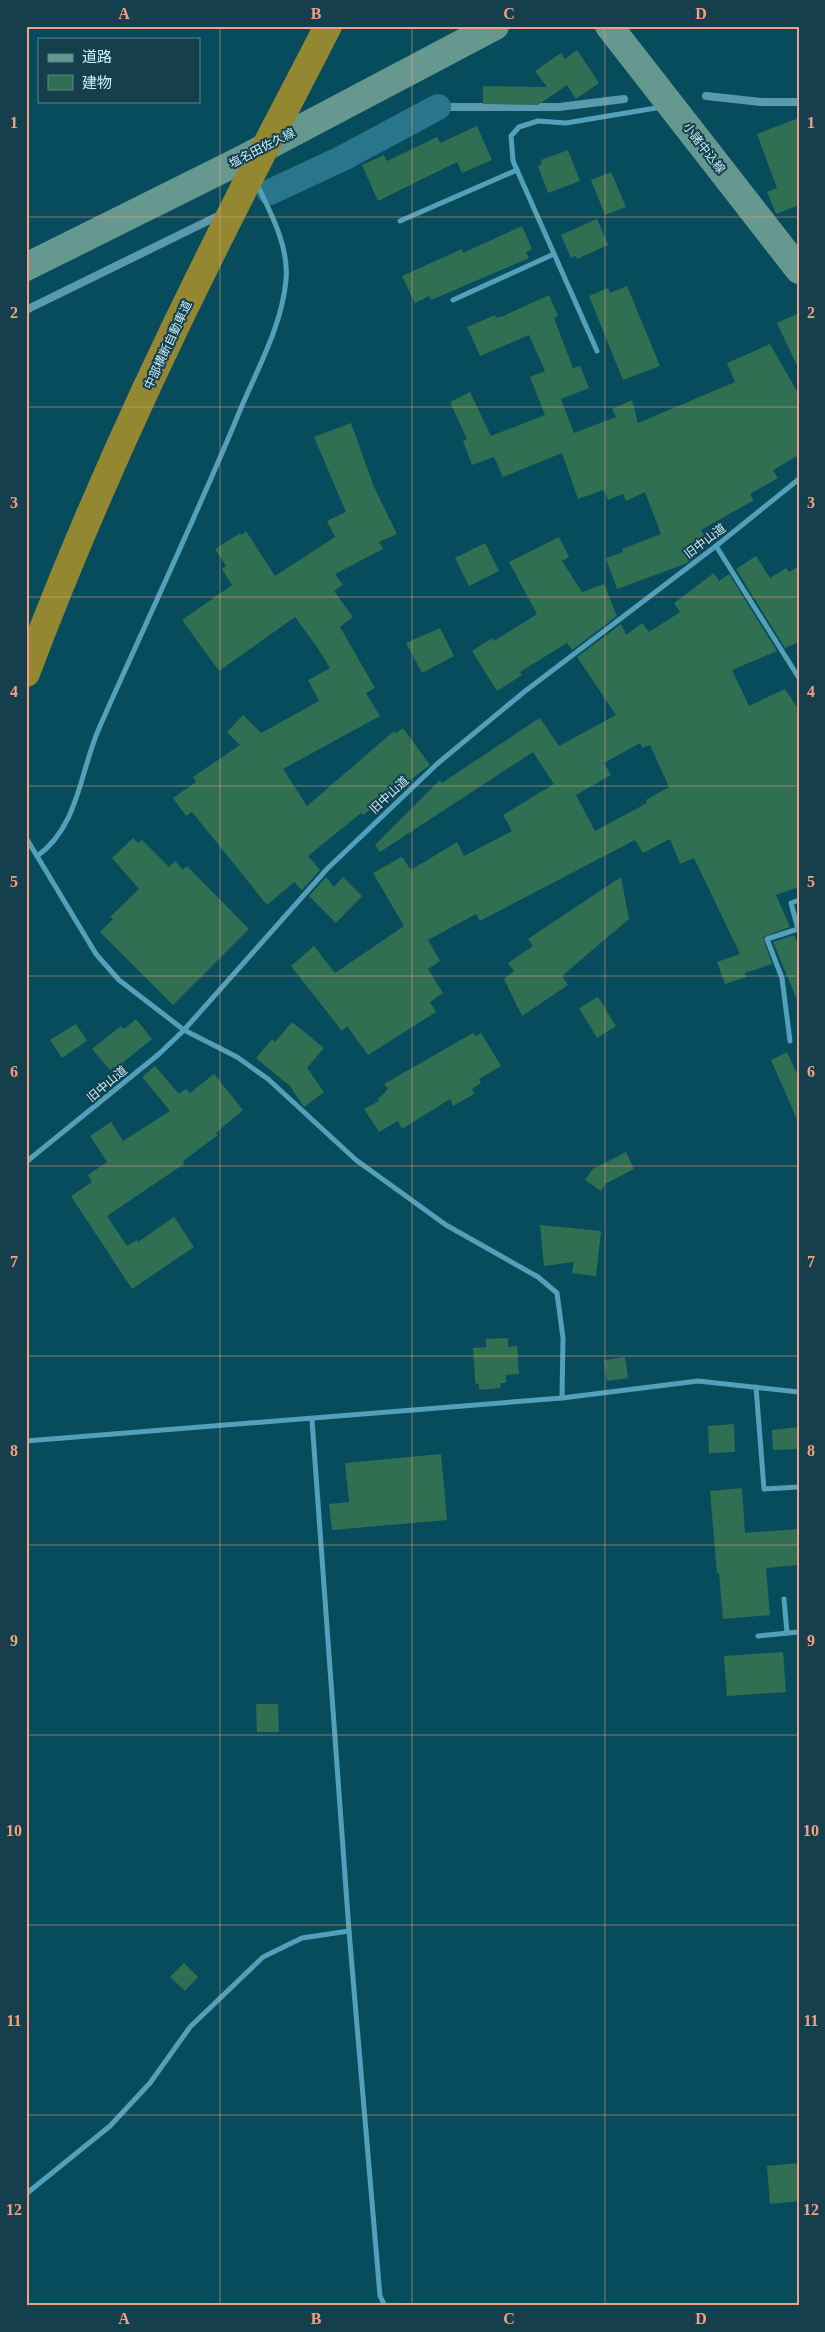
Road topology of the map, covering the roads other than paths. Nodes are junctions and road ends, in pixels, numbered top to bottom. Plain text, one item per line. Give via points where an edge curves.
1 (495, 26) edge
2 (609, 26) edge
3 (323, 36) edge
4 (670, 105) junction
5 (244, 158) junction
6 (517, 170) junction
7 (400, 221) dead end
8 (554, 254) junction
9 (26, 267) edge
10 (799, 270) edge
11 (452, 300) dead end
12 (597, 352) dead end
13 (799, 479) edge
14 (716, 546) junction
15 (26, 673) edge
16 (799, 678) edge
17 (26, 838) edge
18 (37, 856) junction
19 (799, 900) edge
20 (184, 1030) junction
21 (790, 1041) dead end
22 (26, 1162) edge
23 (756, 1387) junction
24 (799, 1392) edge
25 (562, 1398) junction
26 (312, 1420) junction
27 (26, 1441) edge
28 (799, 1487) edge
29 (784, 1599) dead end
30 (799, 1632) edge
31 (787, 1633) junction
32 (758, 1636) dead end
33 (349, 1931) junction
34 (26, 2194) edge
35 (385, 2306) edge

1 - 5 main road, 塩名田佐久線
2 - 4 main road, 小諸中込線
3 - 15 highway, 中部横断自動車道 via 218,238 129,428
4 - 6 street via 566,123 538,121 519,126 511,136
4 - 10 main road, 小諸中込線
5 - 9 main road, 塩名田佐久線
5 - 18 street via 272,214 284,250 286,280 279,316 212,479 95,737 71,813 62,833
6 - 7 street
6 - 8 street
8 - 11 street
8 - 12 street
13 - 14 street, 旧中山道
14 - 16 street
14 - 20 street, 旧中山道 via 524,692 437,764 327,869
17 - 18 street
18 - 20 street via 96,954 119,980
19 - 21 street via 791,903 798,929 767,939 782,978
20 - 22 street, 旧中山道
20 - 25 street via 237,1057 268,1079 356,1160 446,1225 538,1277 557,1293 563,1338
23 - 24 street
23 - 25 street via 698,1381
23 - 28 street via 764,1489
25 - 26 street
26 - 27 street
26 - 33 street
29 - 31 street
30 - 31 street
31 - 32 street
33 - 34 street via 302,1938 263,1957 190,2026 150,2083 110,2126
33 - 35 street via 380,2296

